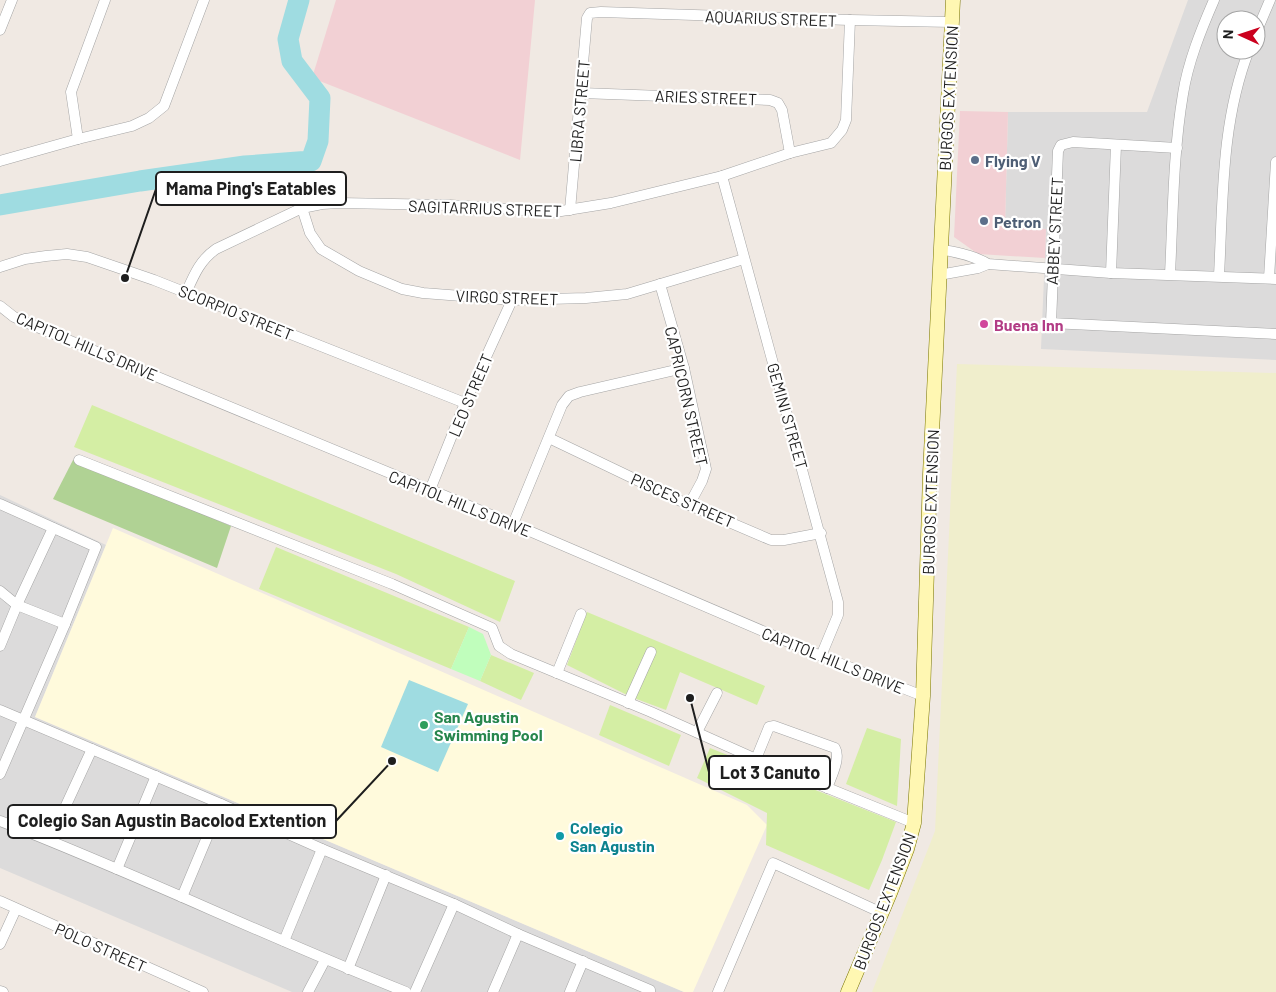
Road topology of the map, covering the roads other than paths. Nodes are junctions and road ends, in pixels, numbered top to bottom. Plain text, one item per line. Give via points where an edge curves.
1 (12, 0) edge
2 (105, 0) edge
3 (204, 0) edge
4 (953, 0) edge
5 (1214, 0) edge
6 (590, 13) joint
7 (850, 20) junction
8 (952, 22) junction
9 (0, 30) edge
10 (1245, 60) edge
11 (582, 93) junction
12 (78, 139) junction
13 (1116, 145) junction
14 (1177, 148) junction
15 (790, 153) junction
16 (0, 162) edge
17 (1276, 162) edge
18 (722, 176) junction
19 (302, 208) junction
20 (570, 210) junction
21 (941, 249) junction
22 (744, 259) junction
23 (988, 264) junction
24 (0, 267) edge
25 (1052, 269) junction
26 (1111, 273) junction
27 (1170, 274) junction
28 (939, 275) junction
29 (1219, 276) junction
30 (1272, 278) edge
31 (660, 284) junction
32 (186, 292) junction
33 (512, 300) junction
34 (0, 306) edge
35 (1276, 334) edge
36 (684, 368) junction
37 (466, 403) junction
38 (549, 438) junction
39 (79, 460) dead end
40 (430, 490) junction
41 (0, 504) edge
42 (689, 504) junction
43 (513, 524) junction
44 (53, 528) junction
45 (821, 533) junction
46 (0, 591) edge
47 (17, 605) junction
48 (581, 614) dead end
49 (65, 624) junction
50 (0, 646) edge
51 (651, 652) dead end
52 (821, 656) junction
53 (557, 673) junction
54 (717, 694) dead end
55 (923, 696) junction
56 (628, 702) junction
57 (0, 710) edge
58 (23, 720) junction
59 (697, 732) junction
60 (92, 749) junction
61 (756, 759) junction
62 (0, 774) edge
63 (156, 776) junction
64 (827, 788) junction
65 (221, 804) junction
66 (0, 820) edge
67 (914, 823) junction
68 (50, 840) junction
69 (322, 849) junction
70 (117, 869) junction
71 (386, 875) junction
72 (182, 896) junction
73 (0, 901) edge
74 (454, 904) junction
75 (16, 909) junction
76 (882, 913) junction
77 (518, 934) junction
78 (284, 941) junction
79 (0, 944) edge
80 (325, 960) junction
81 (583, 961) junction
82 (348, 969) junction
83 (203, 992) edge
84 (308, 992) edge
85 (406, 992) edge
86 (415, 992) edge
87 (493, 992) edge
88 (570, 992) edge
89 (650, 992) edge
90 (718, 992) edge
91 (848, 992) edge

1 - 9 street
2 - 12 street via 71,92
3 - 12 street via 164,106 132,126
4 - 8 main road, BURGOS EXTENSION
5 - 14 street via 1197,42 1183,94
6 - 7 street, AQUARIUS STREET
6 - 11 street, LIBRA STREET
7 - 8 street, AQUARIUS STREET
7 - 15 street, SAGITARRIUS STREET via 848,104 842,130 831,143
8 - 21 main road, BURGOS EXTENSION
10 - 29 street via 1230,117 1225,152
11 - 15 street, ARIES STREET via 770,100 782,110
11 - 20 street, LIBRA STREET
12 - 16 street
13 - 14 street
13 - 25 street, ABBEY STREET via 1066,142 1061,145 1058,151
13 - 26 street
14 - 27 street
15 - 18 street, SAGITARRIUS STREET
17 - 30 street
18 - 20 street, SAGITARRIUS STREET
18 - 22 street, GEMINI STREET
19 - 20 street, SAGITARRIUS STREET via 339,203
19 - 32 street, SAGITARRIUS STREET via 206,256
19 - 33 street, VIRGO STREET via 310,233 321,249 359,271 402,289
21 - 23 street via 972,256
21 - 28 main road, BURGOS EXTENSION
22 - 31 street, VIRGO STREET
22 - 45 street, GEMINI STREET
23 - 25 street
23 - 28 street
24 - 32 street, SCORPIO STREET via 25,259 67,254 86,257
25 - 26 street
25 - 35 street, ABBEY STREET via 1051,323
26 - 27 street
27 - 29 street
28 - 55 main road, BURGOS EXTENSION
29 - 30 street
31 - 33 street, VIRGO STREET via 627,294
31 - 36 street, CAPRICORN STREET
32 - 37 street, SCORPIO STREET
33 - 37 street, LEO STREET
34 - 40 street, CAPITOL HILLS DRIVE via 14,317
36 - 38 street via 569,396
36 - 42 street, CAPRICORN STREET via 706,468
37 - 40 street, LEO STREET
38 - 42 street, PISCES STREET
38 - 43 street
39 - 53 street via 478,621 492,628 502,649
40 - 43 street, CAPITOL HILLS DRIVE
41 - 44 street
42 - 45 street, PISCES STREET via 771,540
43 - 52 street, CAPITOL HILLS DRIVE
44 - 47 street
44 - 49 street via 96,547
45 - 52 street, GEMINI STREET via 838,602 838,615
46 - 47 street
47 - 49 street
47 - 50 street
48 - 53 street
49 - 58 street
51 - 56 street
52 - 55 street, CAPITOL HILLS DRIVE
53 - 56 street
54 - 59 street
55 - 67 main road, BURGOS EXTENSION
56 - 59 street
57 - 58 street
58 - 60 street
58 - 62 street
59 - 61 street
60 - 63 street
60 - 68 street
61 - 64 street
61 - 64 street via 769,727 774,726 835,748 837,758
63 - 65 street
63 - 70 street
64 - 67 street
65 - 69 street
65 - 72 street
66 - 68 street
67 - 76 main road, BURGOS EXTENSION
68 - 70 street
69 - 71 street
69 - 78 street
70 - 72 street
71 - 74 street
71 - 82 street
72 - 78 street
73 - 75 street, POLO STREET
74 - 77 street
74 - 86 street
75 - 79 street
75 - 83 street, POLO STREET
76 - 90 street via 773,863
76 - 91 main road, BURGOS EXTENSION
77 - 81 street
77 - 87 street
78 - 80 street
80 - 82 street
80 - 84 street
81 - 88 street
81 - 89 street
82 - 85 street

